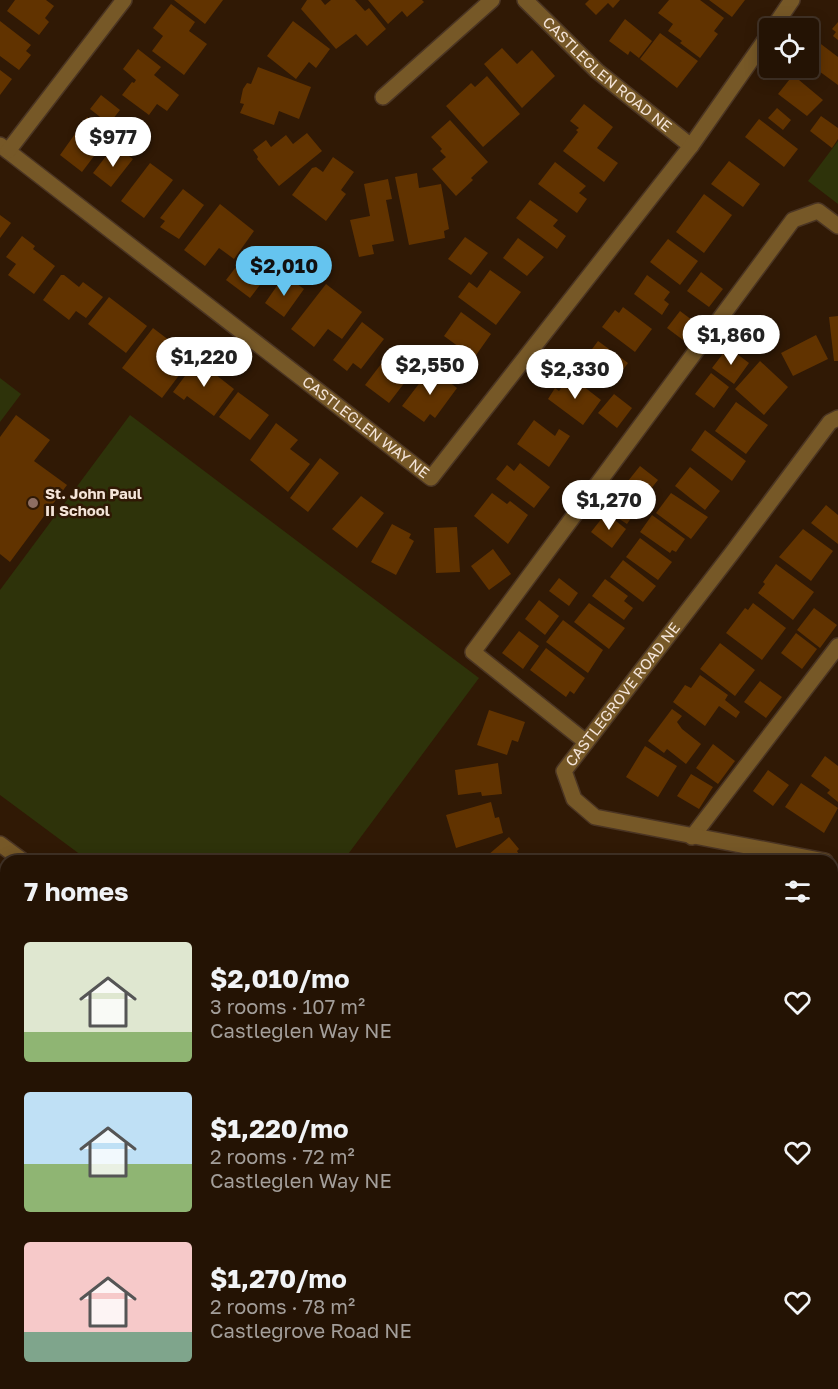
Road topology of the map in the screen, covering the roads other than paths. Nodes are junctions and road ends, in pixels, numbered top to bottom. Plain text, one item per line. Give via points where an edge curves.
1 (124, 0) edge
2 (492, 0) edge
3 (525, 0) edge
4 (792, 0) edge
5 (780, 18) edge
6 (759, 49) edge
7 (383, 97) dead end
8 (691, 146) junction
9 (4, 148) edge
10 (838, 226) edge
11 (838, 418) edge
12 (838, 646) edge
13 (586, 742) junction
14 (692, 837) junction
15 (0, 844) edge
16 (15, 855) edge
17 (792, 855) edge

1 - 9 street, CASTLEGLEN WAY NE
2 - 7 street
3 - 8 street, CASTLEGLEN ROAD NE via 597,71
4 - 5 street
6 - 8 street, CASTLEGLEN WAY NE
8 - 9 street, CASTLEGLEN WAY NE via 431,478
10 - 13 street via 818,211 793,220 473,652
11 - 13 street, CASTLEGROVE ROAD NE via 830,422
12 - 14 street
13 - 14 street, CASTLEGROVE ROAD NE via 564,771 574,799 595,816
14 - 17 street, CASTLEGROVE ROAD NE
15 - 16 street

